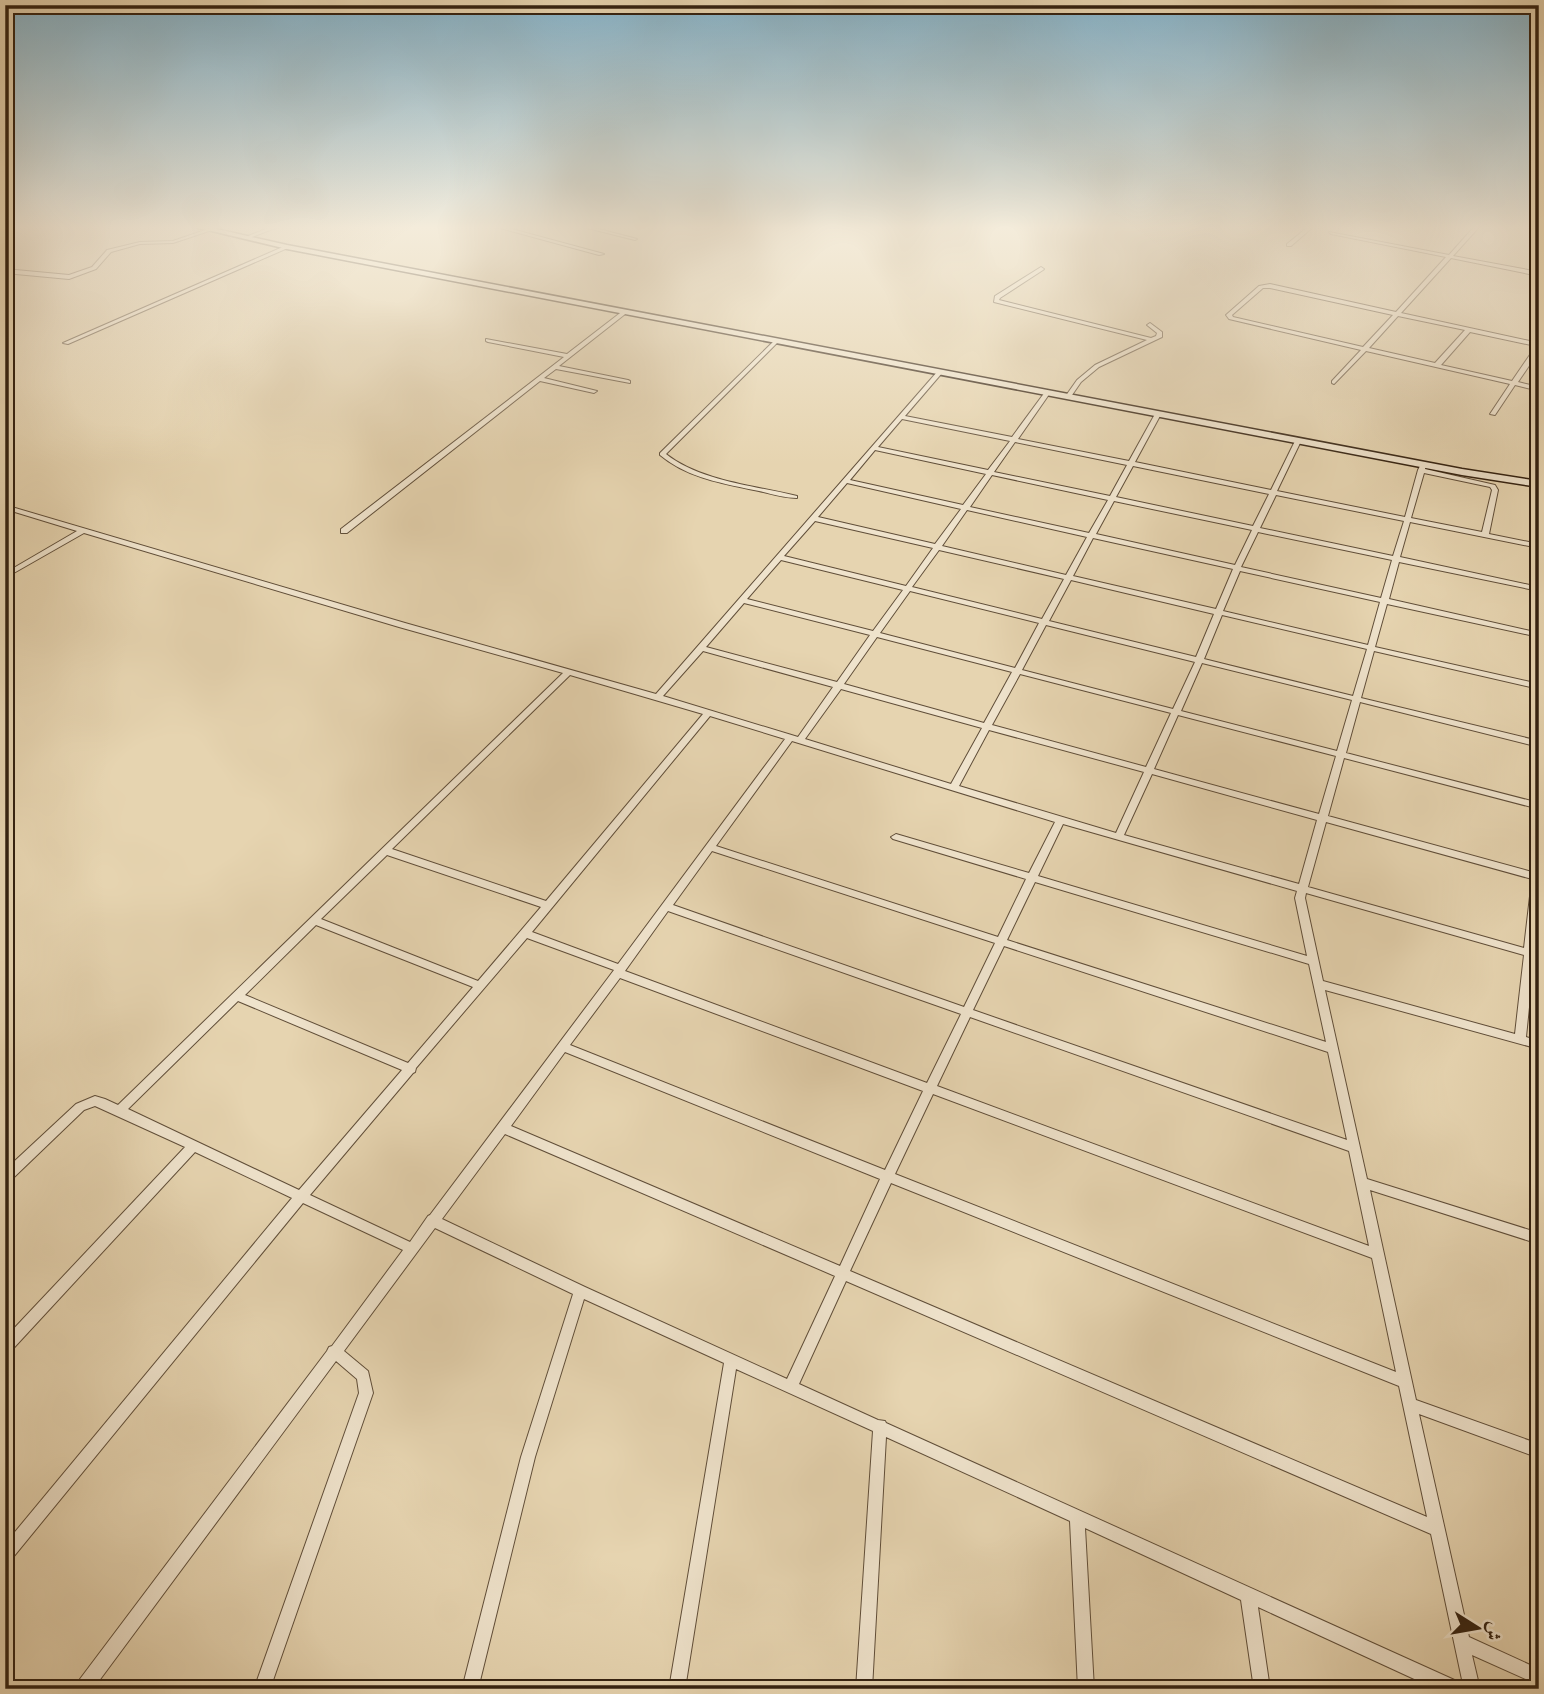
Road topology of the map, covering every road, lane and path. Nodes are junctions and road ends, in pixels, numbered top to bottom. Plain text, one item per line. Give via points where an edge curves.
1 (151, 306) edge
2 (595, 306) edge
3 (1016, 306) edge
4 (1240, 306) edge
5 (1359, 306) edge
6 (1404, 306) edge
7 (626, 312) junction
8 (1397, 314) junction
9 (1150, 325) dead end
10 (1468, 330) junction
11 (1149, 339) junction
12 (488, 340) dead end
13 (776, 341) junction
14 (66, 343) dead end
15 (1539, 346) edge
16 (1364, 350) junction
17 (569, 356) junction
18 (1436, 366) junction
19 (555, 367) junction
20 (939, 373) junction
21 (539, 379) junction
22 (628, 382) dead end
23 (1334, 382) dead end
24 (1513, 383) junction
25 (1539, 389) edge
26 (594, 391) dead end
27 (1047, 393) junction
28 (1068, 397) junction
29 (1158, 414) junction
30 (1493, 414) dead end
31 (901, 417) junction
32 (1015, 439) junction
33 (1298, 441) junction
34 (873, 448) junction
35 (1132, 463) junction
36 (1422, 468) junction
37 (990, 473) junction
38 (845, 481) junction
39 (1539, 484) edge
40 (1273, 492) junction
41 (795, 497) dead end
42 (1112, 499) junction
43 (966, 507) junction
44 (5, 508) edge
45 (813, 518) junction
46 (1407, 519) junction
47 (83, 530) junction
48 (1255, 530) junction
49 (344, 531) dead end
50 (1092, 535) junction
51 (1485, 535) junction
52 (1539, 546) edge
53 (938, 547) junction
54 (780, 557) junction
55 (1396, 558) junction
56 (1237, 568) junction
57 (5, 576) edge
58 (1069, 577) junction
59 (908, 589) junction
60 (1539, 589) edge
61 (743, 600) junction
62 (1384, 601) junction
63 (1218, 614) junction
64 (1044, 622) junction
65 (875, 635) junction
66 (1539, 635) edge
67 (702, 648) junction
68 (1370, 648) junction
69 (1199, 661) junction
70 (1018, 671) junction
71 (568, 673) junction
72 (839, 685) junction
73 (1539, 687) edge
74 (658, 697) junction
75 (1356, 699) junction
76 (1175, 712) junction
77 (708, 713) junction
78 (988, 726) junction
79 (794, 739) junction
80 (1539, 744) edge
81 (1340, 755) junction
82 (1149, 770) junction
83 (953, 788) junction
84 (1539, 806) edge
85 (1322, 818) junction
86 (1060, 820) junction
87 (1119, 836) junction
88 (896, 837) dead end
89 (710, 847) junction
90 (387, 850) junction
91 (1539, 857) edge
92 (1537, 877) junction
93 (1032, 878) junction
94 (1302, 887) junction
95 (548, 906) junction
96 (667, 907) junction
97 (316, 921) junction
98 (525, 933) junction
99 (1001, 942) junction
100 (1529, 953) junction
101 (1314, 962) junction
102 (619, 971) junction
103 (1319, 984) junction
104 (481, 986) junction
105 (239, 997) junction
106 (968, 1012) junction
107 (1520, 1040) junction
108 (1539, 1045) edge
109 (564, 1047) junction
110 (1333, 1049) junction
111 (411, 1069) junction
112 (930, 1089) junction
113 (120, 1110) junction
114 (502, 1127) junction
115 (194, 1145) junction
116 (1353, 1147) junction
117 (888, 1175) junction
118 (5, 1178) edge
119 (1361, 1182) junction
120 (300, 1196) junction
121 (432, 1220) junction
122 (1539, 1239) edge
123 (411, 1248) junction
124 (1376, 1254) junction
125 (843, 1274) junction
126 (580, 1291) junction
127 (5, 1348) edge
128 (334, 1351) junction
129 (731, 1359) junction
130 (1403, 1381) junction
131 (791, 1385) junction
132 (1409, 1404) junction
133 (880, 1426) junction
134 (1539, 1451) edge
135 (1077, 1516) junction
136 (1435, 1528) junction
137 (5, 1556) edge
138 (1248, 1594) junction
139 (1462, 1642) junction
140 (1539, 1677) edge
141 (83, 1689) edge
142 (262, 1689) edge
143 (471, 1689) edge
144 (677, 1689) edge
145 (864, 1689) edge
146 (1086, 1689) edge
147 (1262, 1689) edge
148 (1455, 1689) edge
149 (1472, 1689) edge

1 - 14 street
2 - 7 street
3 - 11 street
4 - 16 street via 1231,318
5 - 8 street
6 - 8 street
7 - 13 street
7 - 17 street
8 - 10 street
8 - 16 street
9 - 11 street via 1160,335
10 - 15 street
10 - 18 street
11 - 28 street via 1086,374
12 - 17 street
13 - 20 street
13 - 41 street via 662,456 691,472
15 - 24 street
16 - 18 street
16 - 23 street
17 - 19 street
18 - 24 street
19 - 21 street
19 - 22 street
20 - 27 street
20 - 31 street
21 - 26 street
21 - 49 street
24 - 25 street
24 - 30 street
27 - 28 street
27 - 32 street
28 - 29 street
29 - 33 street
29 - 35 street
31 - 32 street
31 - 34 street
32 - 35 street
32 - 37 street
33 - 36 street
33 - 40 street
34 - 37 street
34 - 38 street
35 - 40 street
35 - 42 street
36 - 39 street
36 - 46 street
36 - 51 street via 1493,486
37 - 42 street
37 - 43 street
38 - 43 street
38 - 45 street
40 - 46 street
40 - 48 street
42 - 48 street
42 - 50 street
43 - 50 street
43 - 53 street
44 - 47 street
45 - 53 street
45 - 54 street
46 - 51 street
46 - 55 street
47 - 57 street
47 - 71 street
48 - 55 street
48 - 56 street
50 - 56 street
50 - 58 street
51 - 52 street
53 - 58 street
53 - 59 street
54 - 59 street
54 - 61 street
55 - 60 street
55 - 62 street
56 - 62 street
56 - 63 street
58 - 63 street
58 - 64 street
59 - 64 street
59 - 65 street
61 - 65 street
61 - 67 street
62 - 66 street
62 - 68 street
63 - 68 street
63 - 69 street
64 - 69 street
64 - 70 street
65 - 70 street
65 - 72 street
67 - 72 street
67 - 74 street
68 - 73 street
68 - 75 street
69 - 75 street
69 - 76 street
70 - 76 street
70 - 78 street
71 - 74 street
71 - 90 street
72 - 78 street
72 - 79 street
74 - 77 street
75 - 80 street
75 - 81 street
76 - 81 street
76 - 82 street
77 - 79 street
77 - 95 street
78 - 82 street
78 - 83 street
79 - 83 street
79 - 89 street
81 - 84 street
81 - 85 street
82 - 85 street
82 - 87 street
83 - 86 street
85 - 92 street
85 - 94 street
86 - 87 street
86 - 93 street
87 - 94 street
88 - 93 street
89 - 96 street
89 - 99 street
90 - 95 street
90 - 97 street
91 - 92 street
92 - 100 street
93 - 99 street
93 - 101 street
94 - 100 street
94 - 101 street via 1300,906
95 - 98 street
96 - 102 street
96 - 106 street
97 - 104 street
97 - 105 street
98 - 102 street
98 - 104 street
99 - 106 street
99 - 110 street
100 - 107 street
101 - 103 street
102 - 109 street
102 - 112 street
103 - 107 street
103 - 110 street
104 - 111 street
105 - 111 street
105 - 113 street
106 - 112 street
106 - 116 street
107 - 108 street
109 - 114 street
109 - 117 street
110 - 116 street
111 - 120 street
112 - 117 street
112 - 124 street
113 - 115 street
113 - 118 street via 95,1101 80,1107
114 - 121 street
114 - 125 street
115 - 120 street
115 - 127 street
116 - 119 street
117 - 125 street
117 - 130 street
119 - 122 street
119 - 124 street
120 - 123 street
120 - 137 street
121 - 123 street
121 - 126 street
123 - 128 street
124 - 130 street
125 - 131 street
125 - 136 street
126 - 129 street
126 - 143 street via 528,1457
128 - 141 street
128 - 142 street via 363,1376 366,1393
129 - 131 street
129 - 144 street
130 - 132 street
131 - 133 street
132 - 134 street
132 - 136 street
133 - 135 street
133 - 145 street
135 - 138 street
135 - 146 street
136 - 139 street
138 - 147 street
138 - 148 street
139 - 140 street
139 - 149 street

